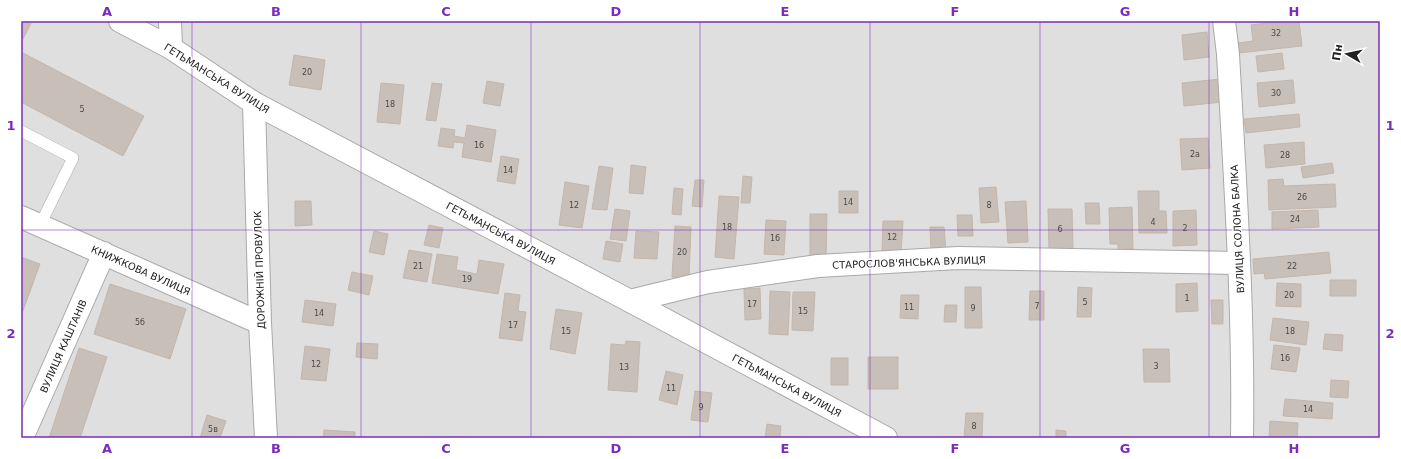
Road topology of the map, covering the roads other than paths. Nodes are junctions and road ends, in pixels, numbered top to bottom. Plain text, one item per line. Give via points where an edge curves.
1 (120, 21) edge
2 (170, 21) edge
3 (1224, 21) edge
4 (171, 48) junction
5 (254, 103) junction
6 (21, 131) edge
7 (30, 221) edge
8 (104, 253) junction
9 (1239, 263) junction
10 (630, 301) junction
11 (260, 323) junction
12 (22, 438) edge
13 (266, 438) edge
14 (886, 438) edge
15 (1242, 438) edge

1 - 4 street, ГЕТЬМАНСЬКА ВУЛИЦЯ
2 - 4 street
3 - 9 street, ВУЛИЦЯ СОЛОНА БАЛКА
4 - 5 street, ГЕТЬМАНСЬКА ВУЛИЦЯ
5 - 10 street, ГЕТЬМАНСЬКА ВУЛИЦЯ
5 - 11 street, ДОРОЖНІЙ ПРОВУЛОК
6 - 7 lane via 73,158
7 - 8 street, КНИЖКОВА ВУЛИЦЯ
8 - 11 street, КНИЖКОВА ВУЛИЦЯ
8 - 12 street, ВУЛИЦЯ КАШТАНІВ
9 - 10 street, СТАРОСЛОВ'ЯНСЬКА ВУЛИЦЯ via 958,258 818,266 708,282
9 - 15 street, ВУЛИЦЯ СОЛОНА БАЛКА via 1243,367
10 - 14 street, ГЕТЬМАНСЬКА ВУЛИЦЯ
11 - 13 street, ДОРОЖНІЙ ПРОВУЛОК

